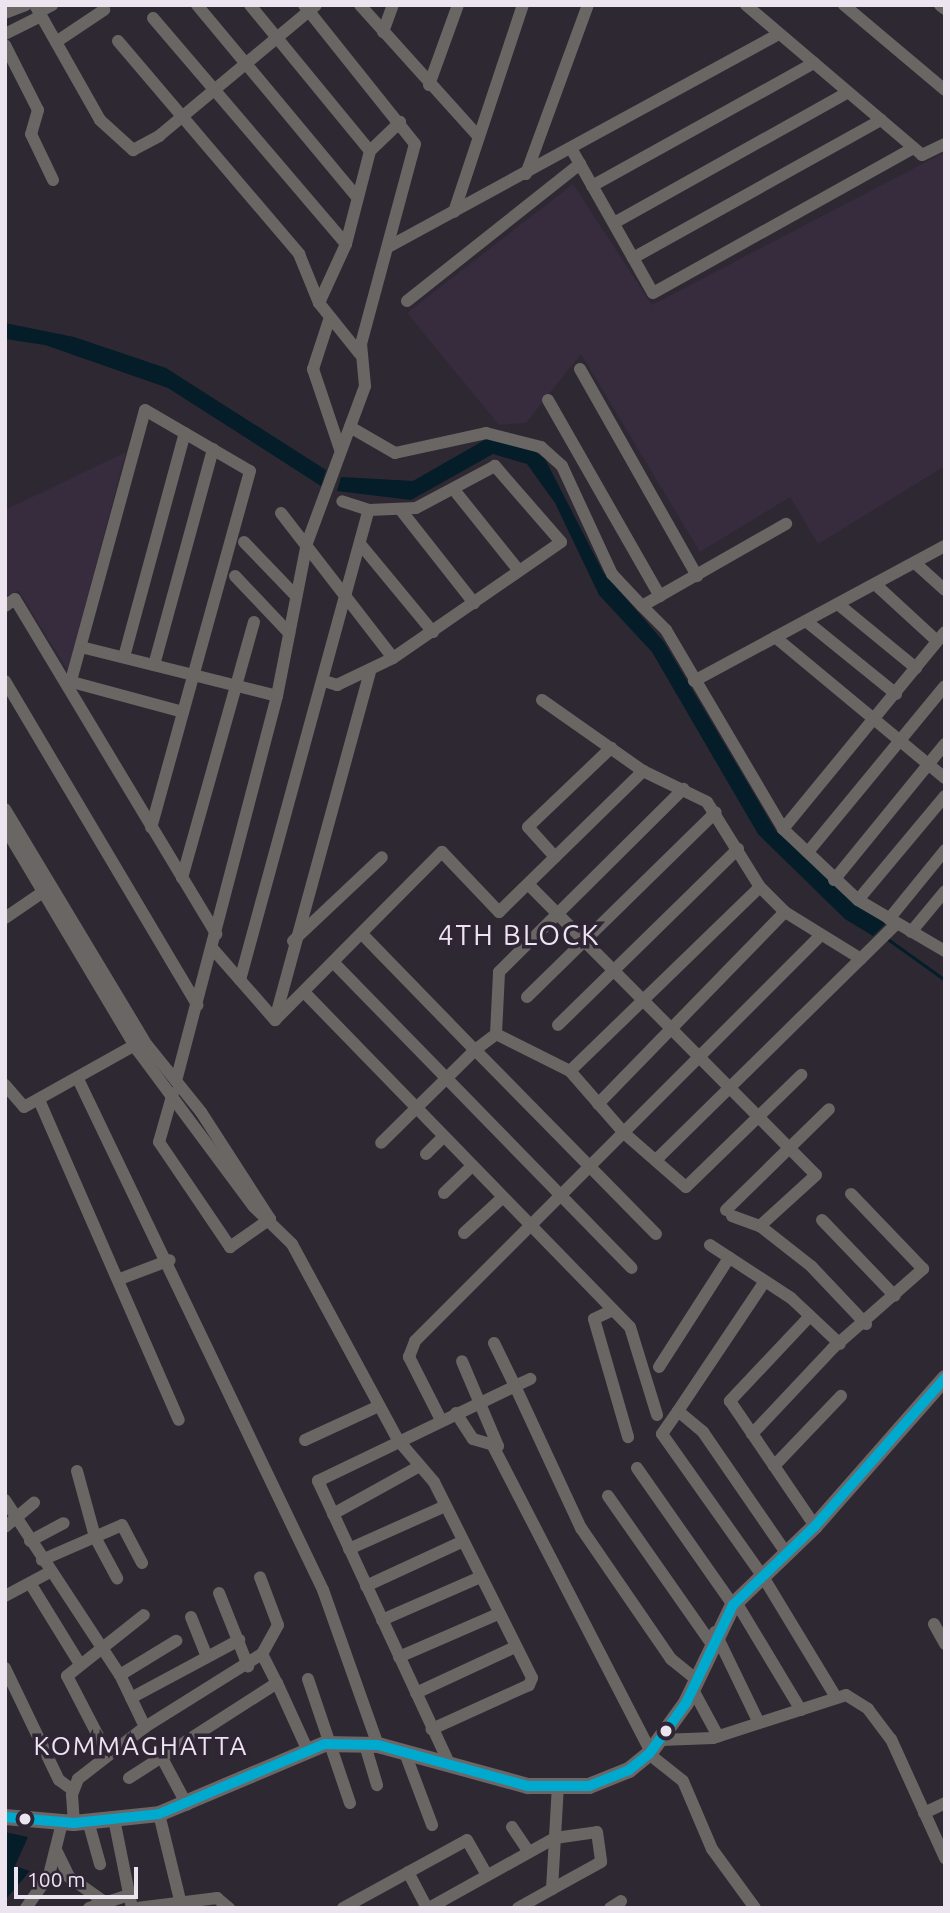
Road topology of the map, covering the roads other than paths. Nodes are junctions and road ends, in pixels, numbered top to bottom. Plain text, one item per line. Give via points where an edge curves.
1 (26, 5) edge
2 (52, 5) edge
3 (197, 5) edge
4 (250, 5) edge
5 (360, 5) edge
6 (393, 5) edge
7 (458, 5) edge
8 (523, 5) edge
9 (588, 5) edge
10 (746, 5) edge
11 (844, 5) edge
12 (940, 5) edge
13 (310, 8) edge
14 (945, 9) edge
15 (104, 10) dead end
16 (39, 11) edge
17 (5, 13) edge
18 (153, 18) dead end
19 (383, 32) junction
20 (5, 34) edge
21 (779, 34) junction
22 (278, 38) junction
23 (118, 41) dead end
24 (56, 43) junction
25 (5, 45) edge
26 (814, 63) junction
27 (245, 65) junction
28 (429, 85) junction
29 (945, 90) edge
30 (214, 91) junction
31 (848, 92) junction
32 (181, 117) junction
33 (881, 120) junction
34 (400, 122) junction
35 (477, 135) junction
36 (945, 144) edge
37 (914, 148) junction
38 (572, 150) junction
39 (370, 151) junction
40 (580, 164) junction
41 (526, 174) junction
42 (53, 180) dead end
43 (592, 186) junction
44 (357, 197) junction
45 (454, 212) junction
46 (614, 223) junction
47 (346, 244) junction
48 (390, 246) junction
49 (633, 258) junction
50 (407, 301) dead end
51 (319, 303) junction
52 (330, 317) junction
53 (360, 354) junction
54 (580, 369) dead end
55 (548, 400) dead end
56 (350, 427) junction
57 (185, 433) junction
58 (213, 449) junction
59 (340, 449) junction
60 (455, 491) junction
61 (342, 500) dead end
62 (400, 509) junction
63 (369, 510) junction
64 (281, 513) dead end
65 (786, 524) dead end
66 (244, 542) dead end
67 (307, 543) junction
68 (361, 545) junction
69 (945, 545) edge
70 (915, 563) junction
71 (519, 571) junction
72 (235, 576) dead end
73 (698, 576) junction
74 (875, 584) junction
75 (945, 590) edge
76 (294, 594) junction
77 (660, 596) junction
78 (348, 600) junction
79 (474, 603) junction
80 (838, 604) junction
81 (5, 606) edge
82 (642, 606) junction
83 (806, 621) junction
84 (254, 622) dead end
85 (289, 632) junction
86 (433, 632) junction
87 (941, 636) edge
88 (775, 637) junction
89 (82, 647) junction
90 (124, 657) junction
91 (393, 658) junction
92 (155, 665) junction
93 (916, 668) junction
94 (370, 671) junction
95 (193, 675) junction
96 (5, 681) edge
97 (324, 681) junction
98 (694, 681) junction
99 (70, 685) junction
100 (234, 685) junction
101 (945, 686) edge
102 (896, 694) junction
103 (277, 695) junction
104 (542, 700) dead end
105 (183, 712) junction
106 (875, 720) junction
107 (900, 740) junction
108 (945, 744) edge
109 (611, 748) junction
110 (929, 764) junction
111 (643, 771) junction
112 (945, 778) edge
113 (683, 789) junction
114 (945, 796) edge
115 (5, 809) edge
116 (716, 812) junction
117 (5, 828) edge
118 (151, 828) junction
119 (783, 829) junction
120 (738, 849) junction
121 (945, 850) edge
122 (807, 852) junction
123 (382, 857) dead end
124 (555, 857) junction
125 (182, 878) junction
126 (834, 880) junction
127 (528, 884) junction
128 (760, 887) junction
129 (945, 891) edge
130 (43, 892) junction
131 (858, 900) junction
132 (785, 912) junction
133 (558, 915) junction
134 (5, 918) edge
135 (892, 921) junction
136 (911, 932) junction
137 (216, 934) junction
138 (362, 934) junction
139 (820, 936) junction
140 (584, 941) junction
141 (293, 942) junction
142 (212, 948) junction
143 (944, 950) edge
144 (861, 960) junction
145 (334, 962) junction
146 (614, 971) junction
147 (240, 980) junction
148 (304, 992) junction
149 (527, 997) dead end
150 (645, 1002) junction
151 (197, 1005) junction
152 (275, 1020) junction
153 (558, 1025) dead end
154 (673, 1030) junction
155 (496, 1034) junction
156 (135, 1045) junction
157 (475, 1050) junction
158 (702, 1060) junction
159 (570, 1071) junction
160 (800, 1075) dead end
161 (446, 1078) junction
162 (78, 1079) junction
163 (5, 1085) edge
164 (175, 1087) junction
165 (731, 1088) junction
166 (39, 1100) junction
167 (598, 1104) junction
168 (415, 1109) junction
169 (829, 1109) dead end
170 (758, 1116) junction
171 (624, 1133) junction
172 (441, 1139) junction
173 (381, 1143) dead end
174 (789, 1147) junction
175 (426, 1154) dead end
176 (658, 1158) junction
177 (590, 1167) junction
178 (470, 1168) junction
179 (444, 1193) dead end
180 (851, 1194) dead end
181 (560, 1196) junction
182 (501, 1199) junction
183 (270, 1219) junction
184 (822, 1220) dead end
185 (760, 1226) junction
186 (528, 1227) junction
187 (464, 1233) dead end
188 (656, 1234) dead end
189 (710, 1245) dead end
190 (729, 1258) junction
191 (170, 1261) junction
192 (632, 1268) dead end
193 (120, 1279) junction
194 (762, 1283) junction
195 (895, 1296) junction
196 (613, 1310) junction
197 (810, 1316) junction
198 (866, 1324) junction
199 (494, 1343) dead end
200 (840, 1344) junction
201 (462, 1361) dead end
202 (659, 1367) dead end
203 (530, 1378) dead end
204 (945, 1378) edge
205 (515, 1386) junction
206 (841, 1396) dead end
207 (481, 1401) junction
208 (379, 1406) junction
209 (678, 1411) junction
210 (456, 1413) junction
211 (657, 1415) dead end
212 (179, 1419) dead end
213 (441, 1420) junction
214 (752, 1434) junction
215 (628, 1437) dead end
216 (305, 1440) dead end
217 (398, 1440) junction
218 (493, 1446) junction
219 (774, 1466) junction
220 (416, 1468) junction
221 (638, 1468) dead end
222 (76, 1471) dead end
223 (608, 1496) dead end
224 (34, 1503) dead end
225 (8, 1506) edge
226 (443, 1507) junction
227 (333, 1514) junction
228 (64, 1523) dead end
229 (815, 1526) junction
230 (5, 1527) edge
231 (94, 1537) junction
232 (30, 1541) junction
233 (459, 1543) junction
234 (349, 1549) junction
235 (787, 1554) junction
236 (42, 1560) junction
237 (142, 1563) dead end
238 (50, 1572) junction
239 (762, 1575) junction
240 (260, 1577) dead end
241 (117, 1578) dead end
242 (478, 1578) junction
243 (30, 1583) junction
244 (366, 1586) junction
245 (219, 1593) dead end
246 (5, 1595) edge
247 (735, 1603) junction
248 (498, 1614) junction
249 (144, 1615) dead end
250 (191, 1616) dead end
251 (382, 1620) junction
252 (934, 1623) dead end
253 (713, 1637) junction
254 (239, 1640) junction
255 (176, 1641) dead end
256 (945, 1644) edge
257 (100, 1645) junction
258 (515, 1647) junction
259 (262, 1654) junction
260 (206, 1657) junction
261 (399, 1657) junction
262 (78, 1661) junction
263 (248, 1666) junction
264 (5, 1668) edge
265 (120, 1675) junction
266 (308, 1679) dead end
267 (277, 1683) junction
268 (694, 1683) junction
269 (416, 1693) junction
270 (836, 1697) junction
271 (131, 1698) junction
272 (801, 1710) junction
273 (759, 1723) junction
274 (145, 1727) junction
275 (432, 1729) junction
276 (718, 1736) junction
277 (332, 1744) junction
278 (372, 1745) junction
279 (654, 1749) junction
280 (307, 1751) junction
281 (405, 1753) junction
282 (108, 1755) junction
283 (162, 1758) junction
284 (447, 1761) junction
285 (129, 1778) dead end
286 (377, 1785) dead end
287 (558, 1786) junction
288 (73, 1790) junction
289 (350, 1803) dead end
290 (945, 1803) edge
291 (187, 1805) junction
292 (924, 1813) junction
293 (159, 1814) junction
294 (5, 1817) edge
295 (114, 1819) junction
296 (75, 1822) junction
297 (432, 1825) dead end
298 (512, 1827) dead end
299 (555, 1838) junction
300 (56, 1850) junction
301 (528, 1852) junction
302 (945, 1858) edge
303 (100, 1864) dead end
304 (408, 1872) junction
305 (487, 1875) junction
306 (552, 1889) junction
307 (106, 1903) junction
308 (133, 1903) edge
309 (181, 1905) edge
310 (26, 1908) edge
311 (89, 1908) edge
312 (229, 1908) edge
313 (344, 1908) edge
314 (428, 1908) edge
315 (518, 1908) edge
316 (755, 1908) edge

1 - 17 street
2 - 16 street
3 - 27 street
4 - 22 street
5 - 19 street
6 - 19 street
7 - 28 street
8 - 35 street
9 - 41 street
10 - 21 street
11 - 29 street
12 - 14 street
13 - 22 street
13 - 34 street
15 - 24 street
16 - 20 street
16 - 24 street
18 - 30 street
19 - 28 street
21 - 26 street
21 - 38 street
22 - 27 street
22 - 39 street
23 - 32 street
24 - 32 street via 100,120 128,149 151,141
25 - 42 street via 38,110 31,134
26 - 31 street
26 - 43 street
27 - 30 street
27 - 44 street
28 - 35 street
30 - 32 street
30 - 47 street
31 - 33 street
31 - 46 street
32 - 51 street via 299,254
33 - 37 street
33 - 49 street
34 - 39 street
34 - 48 street via 415,144
35 - 45 street
36 - 37 street via 922,155
37 - 49 street via 653,293
38 - 40 street
38 - 41 street
39 - 44 street
40 - 43 street
40 - 50 street
41 - 45 street
43 - 46 street
44 - 47 street
45 - 48 street
46 - 49 street
47 - 51 street
48 - 53 street
51 - 52 street
52 - 53 street
52 - 59 street via 313,369
53 - 56 street via 365,386
54 - 73 street
55 - 77 street
56 - 59 street
56 - 82 street via 396,453 486,433 541,447 562,466 612,574
57 - 58 street
57 - 89 street via 145,410
57 - 90 street
58 - 92 street
58 - 95 street via 250,471
59 - 67 street
60 - 62 street
60 - 71 street
60 - 71 street via 495,466 561,542
61 - 63 street
62 - 63 street
62 - 79 street
63 - 68 street
64 - 67 street
65 - 73 street
66 - 76 street
67 - 76 street
67 - 78 street
68 - 78 street
68 - 86 street
69 - 70 street
70 - 74 street
70 - 75 street
71 - 79 street
72 - 85 street
73 - 77 street
74 - 80 street
74 - 87 street
76 - 85 street
77 - 82 street
78 - 91 street
78 - 97 street
79 - 86 street
80 - 83 street
80 - 93 street
81 - 99 street via 15,599
82 - 98 street via 666,630
83 - 88 street
83 - 102 street
84 - 100 street
85 - 103 street
86 - 91 street
87 - 93 street
88 - 98 street
88 - 106 street
89 - 90 street
89 - 99 street
90 - 92 street
91 - 94 street
92 - 95 street
93 - 102 street
94 - 97 street via 337,685
94 - 141 street
95 - 100 street
95 - 105 street
96 - 151 street
97 - 147 street via 313,695
98 - 119 street
99 - 105 street
99 - 118 street
100 - 103 street
100 - 125 street
101 - 107 street
102 - 106 street
103 - 137 street
104 - 109 street
105 - 118 street
106 - 107 street
106 - 119 street
107 - 110 street
107 - 122 street
108 - 110 street
109 - 111 street
109 - 124 street via 528,827
110 - 112 street
110 - 126 street
111 - 113 street
111 - 124 street
113 - 116 street
113 - 133 street
114 - 131 street
115 - 164 street
116 - 120 street
116 - 140 street
117 - 130 street
118 - 125 street
119 - 122 street
120 - 128 street
120 - 146 street
121 - 135 street
122 - 126 street
123 - 141 street
124 - 127 street
125 - 137 street
126 - 131 street
127 - 133 street
127 - 138 street via 499,912 442,852
128 - 132 street
128 - 150 street
129 - 136 street
130 - 134 street
130 - 156 street
131 - 135 street
132 - 139 street
132 - 154 street
133 - 140 street
133 - 155 street via 499,972
135 - 136 street
135 - 144 street
136 - 143 street
137 - 142 street
138 - 145 street
138 - 157 street
139 - 144 street
139 - 158 street
140 - 146 street
140 - 149 street
141 - 152 street
142 - 147 street
142 - 151 street
144 - 165 street
145 - 148 street
145 - 161 street
146 - 150 street
146 - 153 street
147 - 152 street
148 - 152 street
148 - 168 street
150 - 154 street
150 - 159 street
151 - 164 street
154 - 158 street
154 - 167 street
155 - 157 street
155 - 159 street
156 - 162 street
156 - 164 street
157 - 161 street
157 - 177 street
158 - 165 street
158 - 171 street
159 - 167 street
160 - 170 street
161 - 168 street
161 - 181 street
162 - 166 street
162 - 191 street
163 - 166 street via 20,1107
164 - 183 street via 254,1207
164 - 183 street via 159,1142 230,1247
165 - 170 street
165 - 176 street
166 - 193 street
167 - 171 street
168 - 172 street
168 - 173 street
169 - 174 street
170 - 174 street
170 - 176 street via 686,1186
171 - 176 street
171 - 177 street
172 - 175 street
172 - 178 street
174 - 185 street via 817,1175
174 - 185 street via 729,1213
177 - 181 street
177 - 188 street
178 - 179 street
178 - 182 street
180 - 195 street via 923,1267
181 - 186 street
181 - 192 street
182 - 186 street
182 - 187 street
183 - 208 street via 323,1295
184 - 195 street
185 - 198 street via 829,1282
186 - 196 street
186 - 213 street via 415,1341 409,1357
189 - 190 street
190 - 194 street
190 - 202 street
191 - 193 street
191 - 278 street via 323,1590
193 - 212 street
194 - 197 street
194 - 209 street
195 - 198 street
196 - 211 street via 630,1327
196 - 215 street via 594,1319
197 - 200 street
197 - 214 street via 730,1401
198 - 200 street
199 - 205 street
200 - 214 street
201 - 207 street
203 - 205 street
204 - 229 main road
205 - 207 street
205 - 268 street via 581,1528 670,1659
206 - 219 street
207 - 210 street
207 - 218 street
208 - 216 street
208 - 217 street
209 - 235 street via 703,1432
209 - 239 street via 662,1434
210 - 213 street
210 - 218 street via 473,1439
213 - 217 street
214 - 219 street
217 - 220 street
217 - 227 street via 321,1477
218 - 279 street
219 - 229 street
220 - 226 street via 434,1482
220 - 227 street
221 - 247 street
222 - 231 street
223 - 253 street
224 - 225 street
225 - 230 street
225 - 232 street
226 - 233 street
226 - 234 street
227 - 234 street
228 - 232 street
229 - 235 main road
231 - 236 street
231 - 237 street via 124,1526
231 - 241 street
232 - 236 street
233 - 242 street
233 - 244 street
234 - 244 street
235 - 239 main road
236 - 238 street
238 - 243 street
238 - 257 street
239 - 247 main road
239 - 270 street
240 - 259 street via 278,1625
242 - 248 street
242 - 251 street
243 - 246 street
243 - 262 street
244 - 251 street
245 - 254 street
247 - 253 main road
247 - 272 street
248 - 258 street
248 - 261 street
249 - 257 street
250 - 260 street
251 - 261 street
252 - 256 street
253 - 268 main road
253 - 273 street
254 - 260 street
254 - 263 street
255 - 265 street
257 - 262 street
257 - 265 street
258 - 269 street
258 - 275 street via 529,1685
259 - 263 street
259 - 267 street
260 - 271 street
261 - 269 street
262 - 282 street via 67,1685
263 - 274 street
264 - 288 street via 59,1780
265 - 271 street
266 - 277 street
267 - 280 street
267 - 283 street
268 - 276 street
268 - 279 main road
269 - 275 street
270 - 272 street
270 - 292 street via 846,1695 868,1709 891,1739
271 - 274 street
272 - 273 street
273 - 276 street
274 - 282 street
275 - 284 street
276 - 279 street
277 - 278 main road
277 - 280 main road
277 - 289 street
278 - 281 main road
278 - 286 street
279 - 287 main road via 589,1786
279 - 316 street via 683,1781 712,1849
280 - 291 main road
281 - 284 main road
281 - 297 street
282 - 288 street
283 - 285 street
283 - 291 street
284 - 287 main road via 528,1786
287 - 299 street
288 - 296 street
290 - 292 street
291 - 293 main road
292 - 302 street
293 - 295 main road
293 - 309 street
294 - 296 main road
295 - 296 main road
295 - 308 street
296 - 300 street
296 - 303 street
298 - 301 street
299 - 301 street
299 - 306 street
299 - 306 street via 597,1832 603,1857
300 - 307 street via 69,1877
300 - 310 street via 42,1889
301 - 305 street
304 - 305 street via 467,1840
304 - 313 street
304 - 314 street
305 - 314 street
306 - 315 street
307 - 308 street
307 - 311 street
308 - 309 street
309 - 312 street via 218,1898

